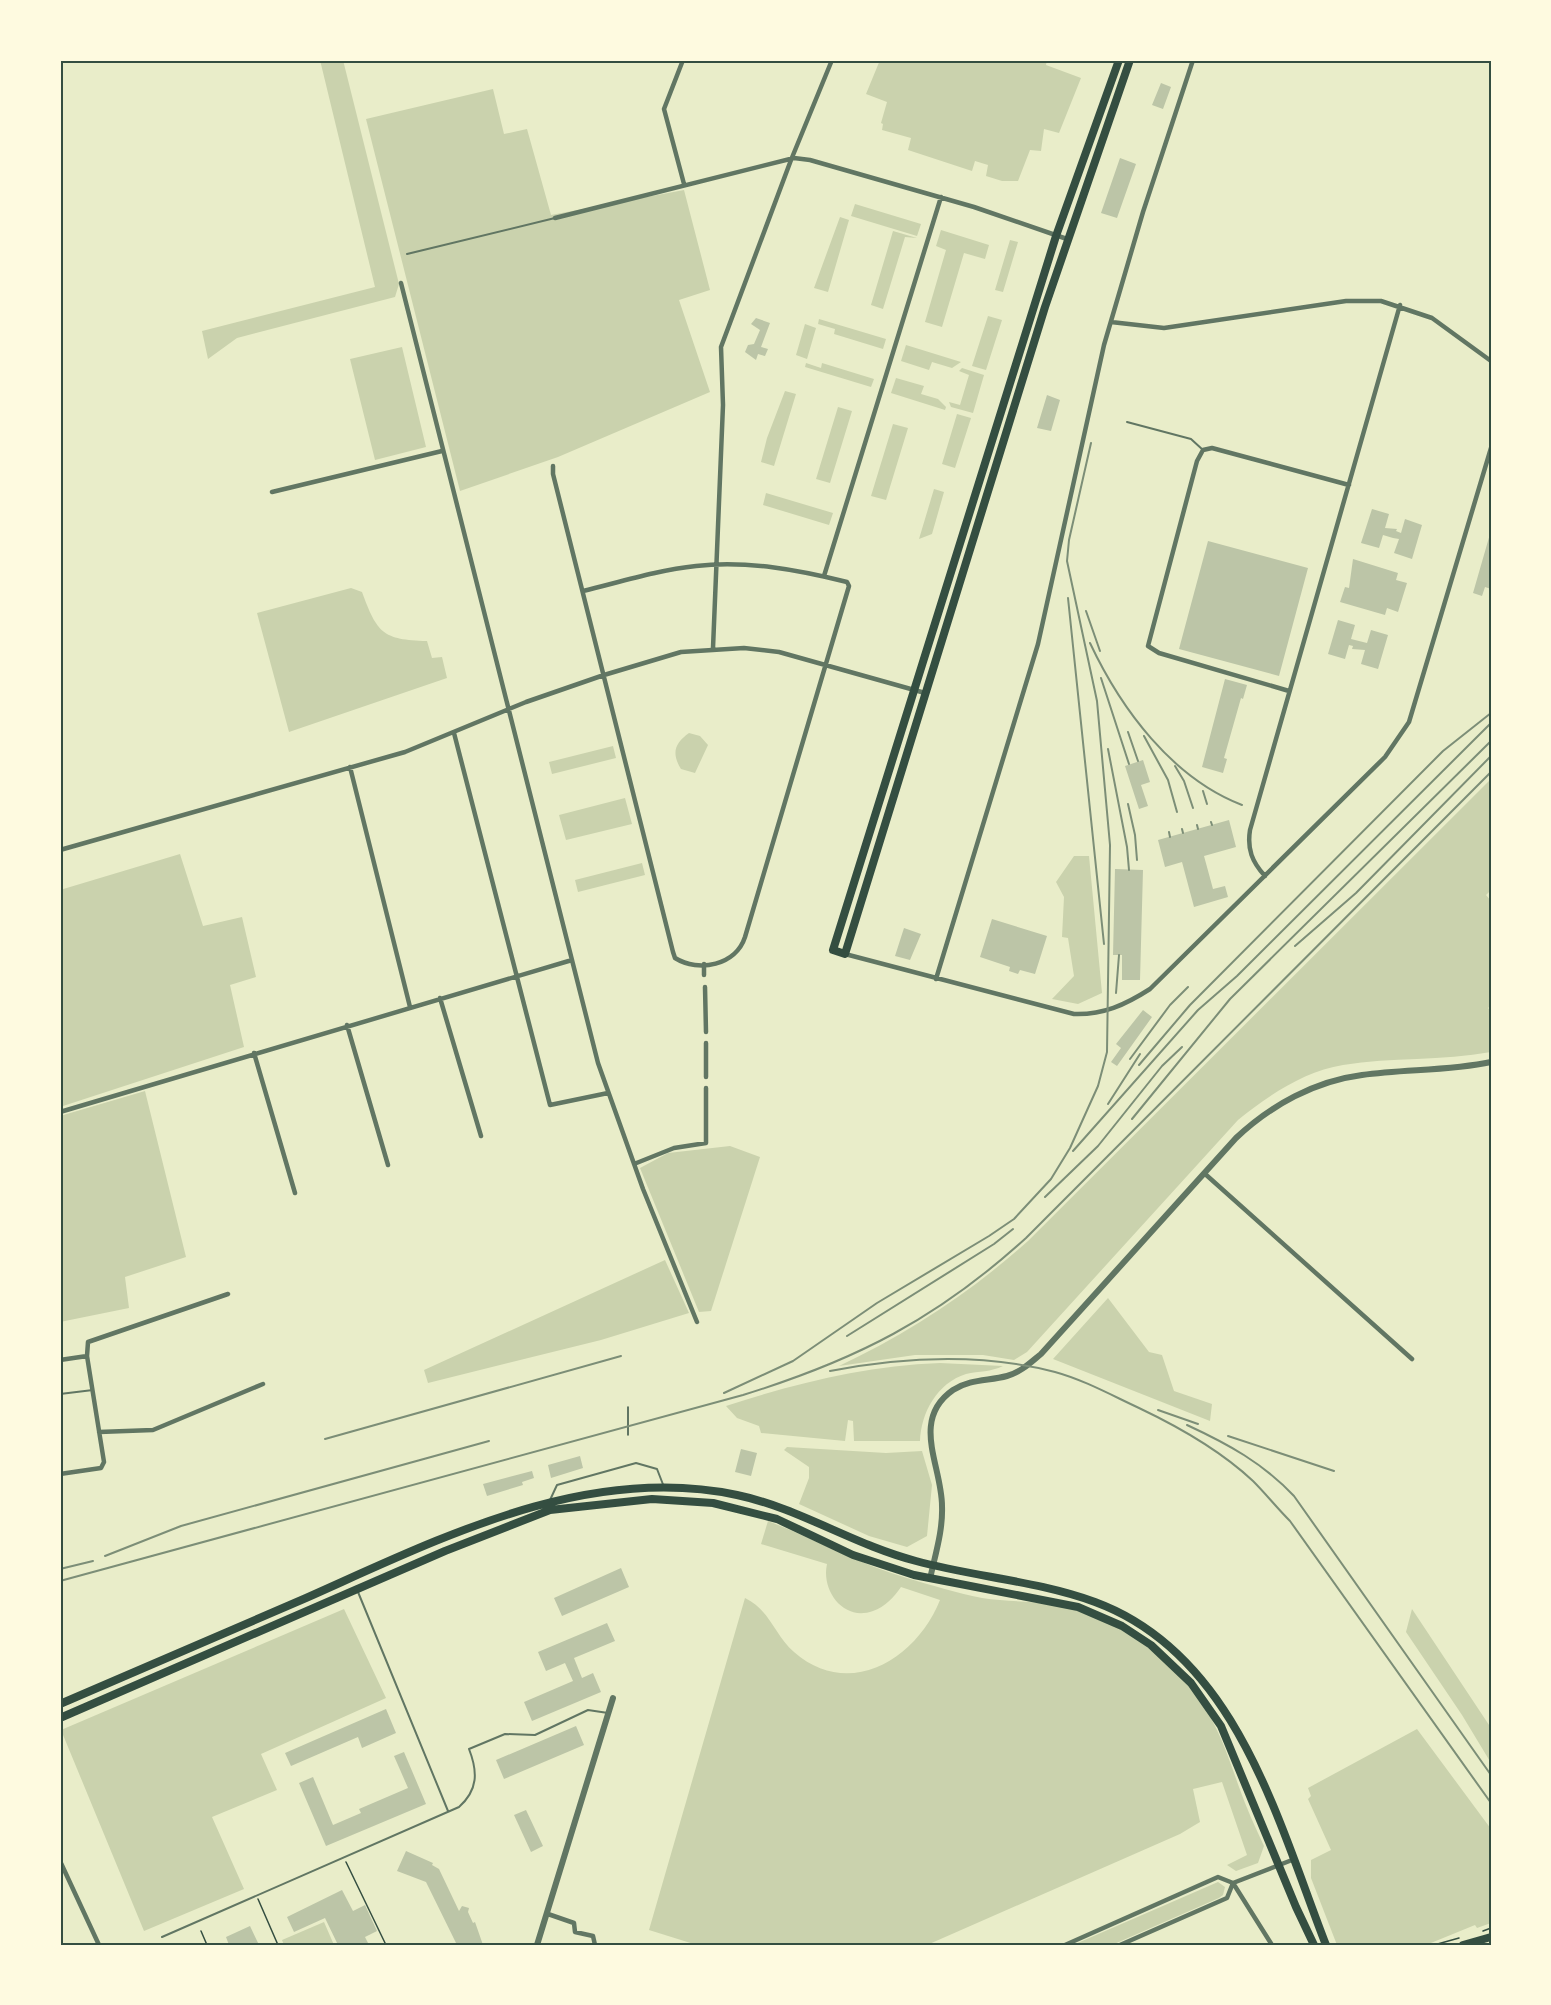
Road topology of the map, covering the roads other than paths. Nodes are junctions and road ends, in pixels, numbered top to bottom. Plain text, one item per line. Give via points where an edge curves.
1 (683, 60) edge
2 (832, 60) edge
3 (1119, 60) edge
4 (1130, 60) edge
5 (1193, 60) edge
6 (791, 160) junction
7 (684, 184) junction
8 (941, 198) junction
9 (555, 218) joint
10 (1056, 236) junction
11 (1067, 239) junction
12 (406, 254) dead end
13 (401, 283) dead end
14 (1400, 305) junction
15 (1111, 322) junction
16 (1491, 361) edge
17 (1127, 422) dead end
18 (1491, 448) edge
19 (1203, 450) junction
20 (442, 451) junction
21 (553, 466) dead end
22 (1349, 485) junction
23 (272, 492) dead end
24 (717, 565) junction
25 (824, 576) junction
26 (583, 591) junction
27 (713, 648) junction
28 (827, 663) junction
29 (604, 675) junction
30 (914, 690) junction
31 (1289, 691) junction
32 (926, 693) junction
33 (509, 710) junction
34 (454, 733) junction
35 (350, 766) junction
36 (60, 850) edge
37 (1265, 876) junction
38 (845, 954) junction
39 (572, 960) junction
40 (704, 963) junction
41 (517, 975) junction
42 (705, 975) dead end
43 (936, 979) junction
44 (705, 987) dead end
45 (440, 998) junction
46 (410, 1007) junction
47 (347, 1025) junction
48 (706, 1032) dead end
49 (706, 1043) dead end
50 (254, 1053) junction
51 (1491, 1062) edge
52 (706, 1077) dead end
53 (706, 1088) dead end
54 (608, 1093) junction
55 (60, 1112) edge
56 (481, 1136) dead end
57 (634, 1164) junction
58 (388, 1165) dead end
59 (1204, 1173) junction
60 (295, 1193) dead end
61 (228, 1294) dead end
62 (697, 1322) dead end
63 (87, 1356) junction
64 (1412, 1359) dead end
65 (60, 1360) edge
66 (263, 1384) dead end
67 (93, 1390) junction
68 (60, 1394) edge
69 (99, 1432) junction
70 (60, 1474) edge
71 (664, 1487) junction
72 (549, 1502) junction
73 (933, 1565) junction
74 (351, 1577) junction
75 (930, 1579) junction
76 (357, 1589) junction
77 (613, 1698) dead end
78 (60, 1704) edge
79 (609, 1713) junction
80 (60, 1718) edge
81 (448, 1811) junction
82 (1292, 1860) junction
83 (60, 1861) edge
84 (1279, 1864) junction
85 (1233, 1883) junction
86 (548, 1914) junction
87 (162, 1937) dead end
88 (1491, 1937) edge
89 (99, 1945) edge
90 (537, 1945) edge
91 (595, 1945) edge
92 (1065, 1945) edge
93 (1120, 1945) edge
94 (1272, 1945) edge
95 (1314, 1945) edge
96 (1326, 1945) edge
97 (1463, 1945) edge

1 - 7 street via 664,109
2 - 6 street
3 - 10 main road
4 - 11 main road
5 - 15 street
6 - 7 street
6 - 8 street via 810,160
6 - 24 street via 721,347 723,405
7 - 9 street
8 - 10 street
8 - 25 street
9 - 12 lane
10 - 11 street
10 - 30 main road
11 - 32 main road
13 - 20 street
14 - 15 street via 1346,301 1164,328
14 - 16 street via 1440,323
14 - 22 street
15 - 43 street via 1038,644
17 - 19 lane via 1191,439
18 - 37 street via 1409,722 1385,758
19 - 22 street via 1212,448
19 - 31 street via 1148,646 1159,653
20 - 23 street
20 - 33 street
21 - 26 street
22 - 31 street
24 - 25 street via 776,568
24 - 26 street via 668,571
24 - 27 street
25 - 28 street via 847,582 850,589
26 - 29 street
27 - 28 street via 761,649
27 - 29 street via 681,652
28 - 30 street
28 - 40 street via 743,945 730,960
29 - 33 street
29 - 40 street via 673,952 679,960
30 - 32 street
30 - 38 main road via 833,950
31 - 37 street via 1248,839 1251,857
32 - 38 main road
33 - 34 street
33 - 39 street
34 - 35 street via 405,752
34 - 41 street
35 - 36 street
35 - 46 street
37 - 43 street via 1150,989 1124,1005 1094,1015 1054,1011
38 - 43 street
39 - 41 street
39 - 54 street
40 - 42 street
41 - 45 street
41 - 54 street via 550,1105
44 - 48 street
45 - 46 street
45 - 56 street
46 - 47 street
47 - 50 street
47 - 58 street
49 - 52 street
50 - 55 street
50 - 60 street
51 - 59 street via 1363,1075 1312,1088 1252,1124
53 - 57 street via 706,1143 674,1148
54 - 57 street
57 - 62 street
59 - 64 street
59 - 73 street via 1027,1366 1008,1375 964,1384 939,1404 929,1435 943,1509
61 - 63 street via 88,1342
63 - 65 street
63 - 67 street
66 - 69 street via 153,1430
67 - 68 lane
67 - 69 street
69 - 70 street via 104,1462 101,1468
71 - 72 main road via 602,1491
71 - 72 lane via 657,1469 636,1463 557,1485
71 - 73 main road via 738,1495 782,1508 856,1542
72 - 74 main road via 452,1535
73 - 75 street
73 - 82 main road via 1091,1600 1130,1618 1164,1642 1197,1673 1226,1713 1267,1796
74 - 76 main road
74 - 78 main road
75 - 76 main road via 853,1555 755,1512 652,1499 550,1510
75 - 84 main road via 1066,1604 1109,1619 1152,1645 1191,1683 1217,1718
76 - 80 main road
76 - 81 lane
77 - 79 street
79 - 81 lane via 588,1710 535,1735 505,1734 469,1749 475,1765 472,1792 459,1807
79 - 86 street
81 - 87 lane
82 - 84 street
82 - 96 main road
83 - 89 street
84 - 85 street
84 - 95 main road
85 - 92 street via 1218,1877
85 - 93 street via 1227,1898
85 - 94 street
86 - 90 street
86 - 91 street via 574,1923 575,1932 593,1936
88 - 97 main road

